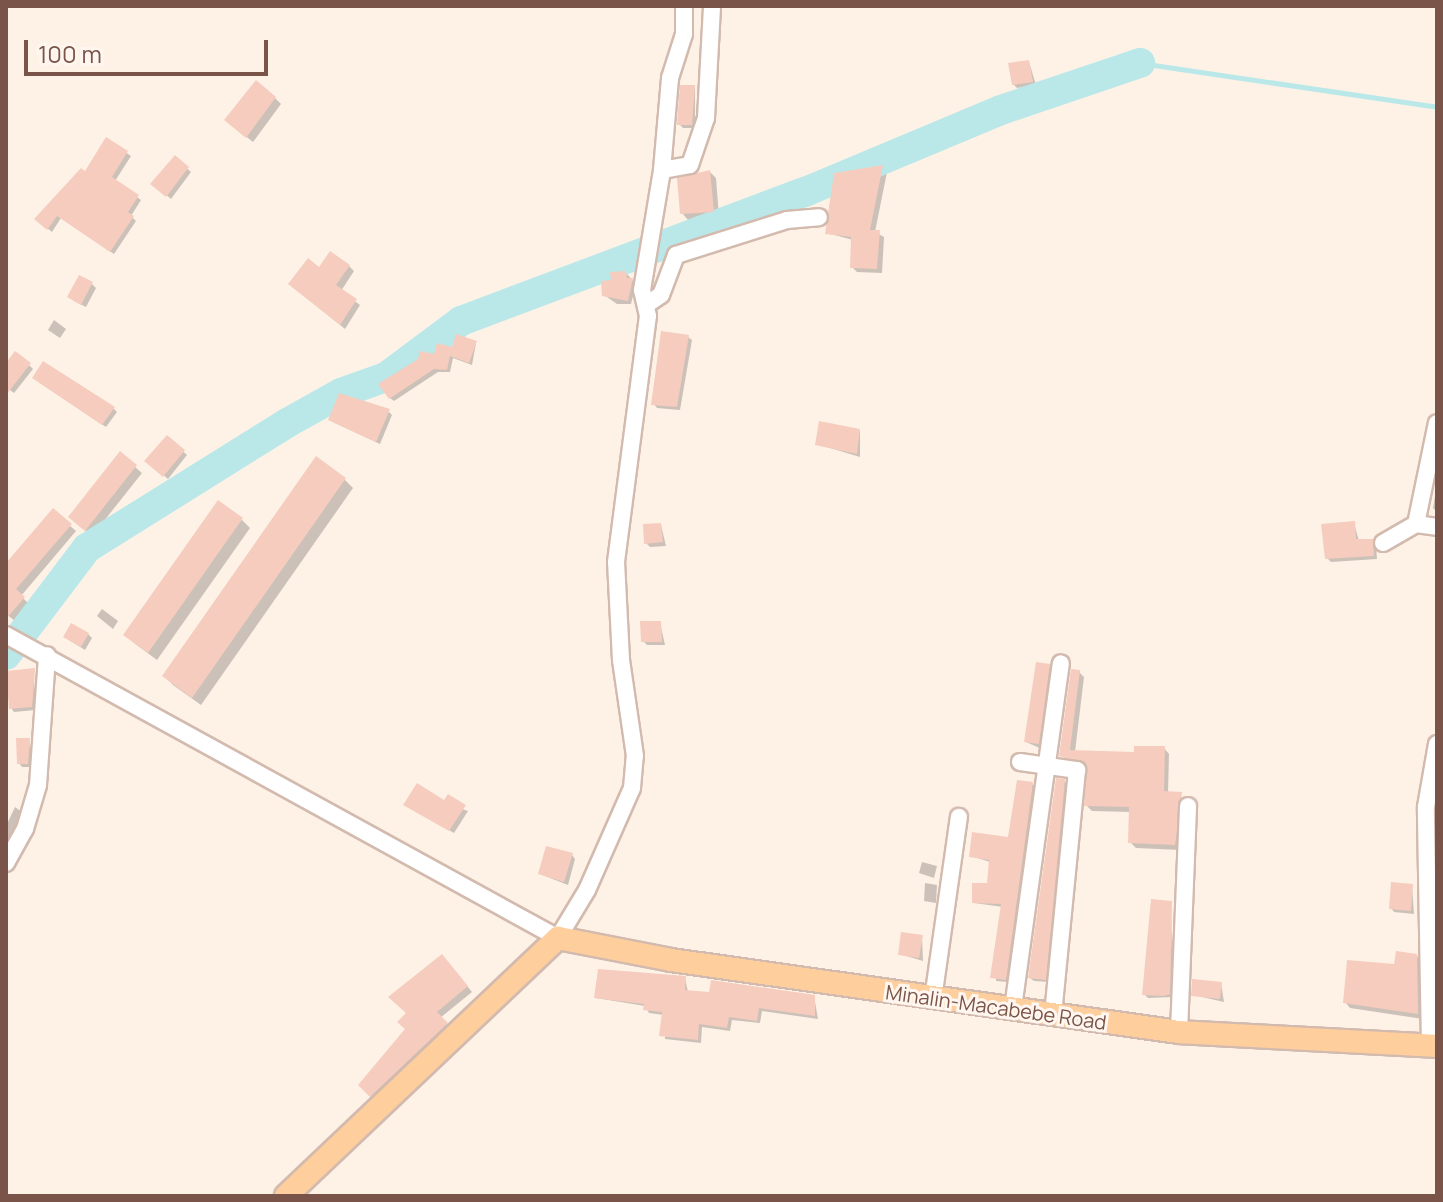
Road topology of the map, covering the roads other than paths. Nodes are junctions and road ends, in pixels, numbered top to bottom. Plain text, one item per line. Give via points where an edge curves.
1 (684, 6) edge
2 (712, 6) edge
3 (662, 170) junction
4 (819, 217) dead end
5 (644, 298) junction
6 (1437, 423) edge
7 (1416, 524) junction
8 (1437, 527) edge
9 (1383, 543) dead end
10 (9, 638) edge
11 (47, 655) junction
12 (1061, 663) dead end
13 (1437, 744) edge
14 (1020, 762) dead end
15 (1046, 763) junction
16 (1188, 806) dead end
17 (959, 817) dead end
18 (6, 863) edge
19 (558, 938) junction
20 (933, 999) junction
21 (1013, 1008) junction
22 (1053, 1016) junction
23 (1179, 1032) junction
24 (1434, 1046) edge
25 (286, 1196) edge

1 - 3 street via 684,34 670,78
2 - 3 street via 710,95 700,135 690,165
3 - 5 street via 647,239
4 - 5 street via 787,220 676,255 661,295
5 - 19 street via 637,419 616,562 621,660 635,756 632,788 587,890
6 - 7 street
7 - 8 street
7 - 9 street
10 - 11 street
11 - 18 street via 38,785 25,829
11 - 19 street via 108,694
12 - 15 street
13 - 24 street via 1426,807
14 - 15 street
15 - 21 street
15 - 22 street via 1077,770
16 - 23 street
17 - 20 street
19 - 20 main road, Minalin-Macabebe Road
19 - 25 main road
20 - 21 main road, Minalin-Macabebe Road
21 - 22 main road, Minalin-Macabebe Road
22 - 23 main road, Minalin-Macabebe Road
23 - 24 main road, Minalin-Macabebe Road

